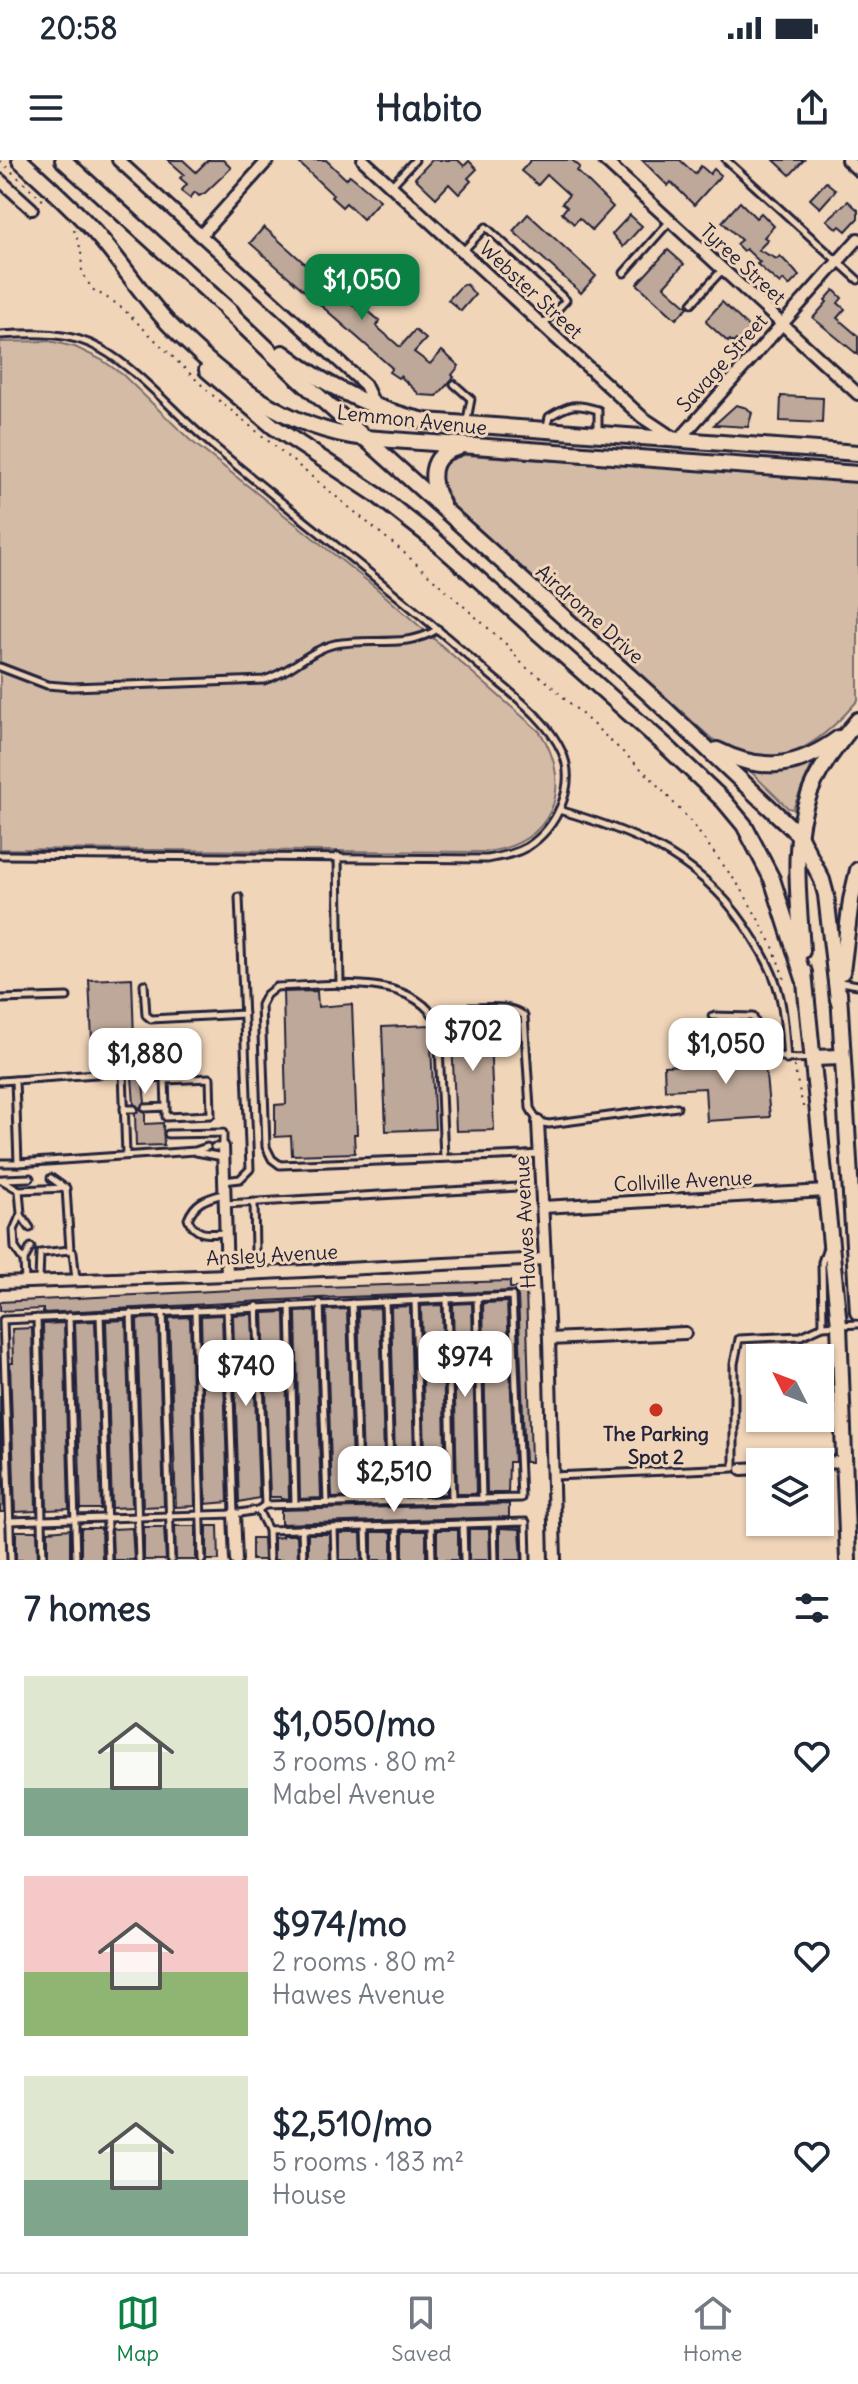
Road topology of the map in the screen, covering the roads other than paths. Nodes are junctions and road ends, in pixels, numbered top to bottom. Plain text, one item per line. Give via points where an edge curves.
1 (20, 160) edge
2 (63, 160) edge
3 (118, 160) edge
4 (268, 160) edge
5 (363, 160) edge
6 (415, 160) edge
7 (604, 160) edge
8 (726, 160) edge
9 (847, 160) edge
10 (858, 170) edge
11 (0, 180) edge
12 (391, 185) junction
13 (32, 209) dead end
14 (670, 221) junction
15 (200, 236) junction
16 (858, 239) edge
17 (463, 251) junction
18 (838, 262) junction
19 (723, 269) junction
20 (624, 273) dead end
21 (858, 280) edge
22 (692, 303) dead end
23 (226, 309) junction
24 (168, 323) junction
25 (782, 324) junction
26 (542, 326) junction
27 (0, 335) edge
28 (454, 384) dead end
29 (858, 394) edge
30 (376, 408) junction
31 (466, 425) junction
32 (546, 431) junction
33 (597, 435) junction
34 (365, 438) junction
35 (678, 441) junction
36 (474, 447) junction
37 (858, 453) edge
38 (678, 463) junction
39 (858, 474) edge
40 (448, 514) junction
41 (438, 629) junction
42 (0, 667) edge
43 (854, 726) edge
44 (702, 743) junction
45 (559, 810) junction
46 (799, 835) junction
47 (0, 855) edge
48 (338, 856) junction
49 (858, 870) edge
50 (239, 897) dead end
51 (852, 924) edge
52 (804, 979) junction
53 (840, 982) junction
54 (144, 984) dead end
55 (340, 985) junction
56 (858, 985) edge
57 (67, 997) dead end
58 (0, 999) edge
59 (838, 1000) junction
60 (469, 1008) dead end
61 (244, 1014) junction
62 (712, 1016) dead end
63 (842, 1057) junction
64 (812, 1058) junction
65 (790, 1060) junction
66 (15, 1080) junction
67 (0, 1081) edge
68 (166, 1107) junction
69 (677, 1107) dead end
70 (851, 1107) edge
71 (145, 1108) dead end
72 (124, 1109) junction
73 (134, 1109) dead end
74 (538, 1122) junction
75 (168, 1134) dead end
76 (217, 1149) junction
77 (195, 1151) junction
78 (540, 1154) junction
79 (126, 1155) junction
80 (444, 1158) junction
81 (2, 1163) edge
82 (18, 1163) junction
83 (30, 1178) dead end
84 (51, 1178) dead end
85 (1, 1179) edge
86 (223, 1181) junction
87 (518, 1187) dead end
88 (66, 1188) junction
89 (19, 1190) junction
90 (826, 1191) junction
91 (224, 1199) junction
92 (254, 1202) junction
93 (543, 1207) junction
94 (21, 1214) junction
95 (30, 1228) dead end
96 (225, 1233) junction
97 (831, 1237) junction
98 (31, 1247) dead end
99 (70, 1250) junction
100 (255, 1251) dead end
101 (545, 1259) junction
102 (24, 1261) junction
103 (227, 1275) junction
104 (76, 1280) junction
105 (835, 1280) junction
106 (857, 1280) edge
107 (39, 1281) junction
108 (25, 1282) junction
109 (0, 1283) edge
110 (477, 1297) junction
111 (447, 1298) junction
112 (415, 1301) junction
113 (385, 1302) junction
114 (320, 1303) junction
115 (352, 1303) junction
116 (290, 1305) junction
117 (257, 1306) junction
118 (227, 1308) junction
119 (195, 1310) junction
120 (163, 1312) junction
121 (858, 1312) edge
122 (131, 1313) junction
123 (100, 1315) junction
124 (69, 1316) junction
125 (37, 1318) junction
126 (858, 1324) edge
127 (839, 1325) junction
128 (823, 1326) junction
129 (685, 1333) dead end
130 (549, 1339) junction
131 (851, 1460) edge
132 (742, 1469) dead end
133 (746, 1469) edge
134 (553, 1476) junction
135 (482, 1499) junction
136 (452, 1500) junction
137 (391, 1501) junction
138 (421, 1501) junction
139 (359, 1502) junction
140 (327, 1503) junction
141 (295, 1504) junction
142 (265, 1505) junction
143 (258, 1510) junction
144 (234, 1514) junction
145 (201, 1515) junction
146 (170, 1516) junction
147 (138, 1517) junction
148 (107, 1518) junction
149 (75, 1519) junction
150 (42, 1520) junction
151 (9, 1521) junction
152 (494, 1523) junction
153 (431, 1524) junction
154 (463, 1524) junction
155 (397, 1526) junction
156 (366, 1527) junction
157 (302, 1528) junction
158 (334, 1528) junction
159 (268, 1530) junction
160 (11, 1560) edge
161 (43, 1560) edge
162 (76, 1560) edge
163 (108, 1560) edge
164 (139, 1560) edge
165 (171, 1560) edge
166 (202, 1560) edge
167 (236, 1560) edge
168 (269, 1560) edge
169 (303, 1560) edge
170 (335, 1560) edge
171 (367, 1560) edge
172 (398, 1560) edge
173 (432, 1560) edge
174 (464, 1560) edge
175 (495, 1560) edge
176 (527, 1560) edge
177 (555, 1560) edge
178 (848, 1560) edge

1 - 24 main road, Lemmon Avenue via 97,235
2 - 23 main road, Lemmon Avenue
3 - 15 street
4 - 15 street
5 - 12 street, Webster Street
6 - 12 lane
7 - 14 street, Tyree Street
8 - 18 lane
9 - 10 street
11 - 13 street
12 - 17 street, Webster Street
14 - 19 street, Tyree Street
14 - 20 lane
15 - 30 street via 365,385
16 - 18 street, Savage Street
17 - 26 street, Webster Street
17 - 26 lane via 486,227 566,300
18 - 21 lane
18 - 25 street, Savage Street
19 - 22 lane
19 - 25 street, Tyree Street
23 - 30 main road, Lemmon Avenue via 327,384
23 - 34 main road, Airdrome Drive
24 - 34 main road, Lemmon Avenue via 235,383 288,417
24 - 52 main road via 218,381 432,538 724,801 744,825 772,879
25 - 29 street, Tyree Street
25 - 35 street, Savage Street
26 - 35 street, Webster Street via 642,417
27 - 41 lane via 64,336 124,364 203,438
28 - 31 lane via 471,399
30 - 31 main road, Lemmon Avenue
31 - 32 main road, Lemmon Avenue
32 - 33 main road, Lemmon Avenue
32 - 33 lane via 549,417 578,404 598,410
33 - 35 main road, Lemmon Avenue
34 - 36 main road, Lemmon Avenue
34 - 40 main road, Airdrome Drive
35 - 37 main road, Lemmon Avenue
35 - 38 main road
36 - 38 main road, Lemmon Avenue
36 - 40 main road via 446,451 433,468 435,491
38 - 39 main road, Lemmon Avenue
40 - 44 main road, Airdrome Drive
41 - 42 lane via 410,641 337,644 264,680 72,687 47,685
41 - 45 lane via 557,741 567,772
43 - 44 main road via 804,758 773,766 736,759
43 - 46 main road via 810,790
44 - 46 main road, Airdrome Drive
45 - 48 lane via 539,837 513,854 487,859
45 - 65 lane via 621,830 679,858 723,895 743,920 775,981
46 - 52 main road
46 - 59 main road, Airdrome Drive via 822,880 831,914
47 - 48 lane
48 - 55 lane
49 - 51 main road
50 - 61 lane
51 - 53 main road
52 - 64 main road
53 - 56 lane
53 - 59 main road
54 - 61 lane via 146,1015 156,1021
55 - 80 lane via 375,984 414,998 434,1015
55 - 80 lane via 276,987 261,1005 266,1147 272,1159 280,1165
57 - 58 lane
59 - 63 main road
60 - 74 lane via 507,1008 524,1016 530,1108
61 - 86 lane via 250,1169 240,1179
62 - 65 lane via 753,1017 766,1046
63 - 64 main road
63 - 70 main road
64 - 65 lane
64 - 90 main road
66 - 67 lane
66 - 72 lane via 123,1072
66 - 82 lane
68 - 68 lane via 166,1117 211,1115 210,1078 165,1080
68 - 71 lane
69 - 74 lane
70 - 106 main road
72 - 73 lane
72 - 79 lane
74 - 78 street, Hawes Avenue
75 - 76 lane via 223,1133
76 - 77 lane
76 - 77 lane
76 - 86 street
77 - 79 lane
78 - 80 lane
78 - 93 street, Hawes Avenue
79 - 82 lane
81 - 82 lane
83 - 85 lane
84 - 88 lane
85 - 89 lane
86 - 91 street
87 - 92 lane
88 - 89 lane
88 - 99 lane
89 - 94 lane
90 - 93 street, Collville Avenue
90 - 97 main road
91 - 92 lane
91 - 96 street
91 - 96 lane via 204,1199 188,1219 202,1234
92 - 100 lane
93 - 101 street, Hawes Avenue
94 - 95 lane
94 - 102 lane via 14,1230 15,1248
96 - 103 street
97 - 105 main road
97 - 128 lane via 822,1262
98 - 102 lane
99 - 104 lane
99 - 107 lane via 40,1253
101 - 103 street, Ansley Avenue
101 - 130 street, Hawes Avenue
102 - 108 lane
103 - 104 street, Ansley Avenue
104 - 107 street, Ansley Avenue
105 - 106 main road
105 - 127 main road
106 - 121 main road
107 - 108 street, Ansley Avenue
108 - 109 street, Ansley Avenue
110 - 111 lane
110 - 135 lane
110 - 135 lane via 512,1296 521,1498
111 - 112 lane
111 - 136 lane
112 - 113 lane
112 - 138 lane
113 - 115 lane
113 - 137 lane
114 - 115 lane
114 - 116 lane
114 - 140 lane
115 - 139 lane
116 - 117 lane
116 - 141 lane
117 - 118 lane
117 - 142 lane
118 - 119 lane
118 - 144 lane
119 - 120 lane
119 - 145 lane
120 - 122 lane
120 - 146 lane
122 - 123 lane
122 - 147 lane
123 - 124 lane
123 - 148 lane
124 - 125 lane
124 - 149 lane
125 - 150 lane
125 - 151 lane via 3,1320
126 - 127 lane
127 - 128 lane
127 - 131 main road
128 - 134 lane via 801,1336 739,1339 734,1364 734,1468
129 - 130 street
130 - 134 street, Hawes Avenue
131 - 178 main road
132 - 133 street
134 - 177 street, Hawes Avenue
135 - 136 lane
136 - 138 lane
137 - 138 lane
137 - 139 lane
139 - 140 lane
140 - 141 lane
141 - 142 lane
142 - 143 lane
143 - 144 lane
143 - 159 lane
144 - 145 lane
144 - 167 street
145 - 146 lane
145 - 166 lane
146 - 147 lane
146 - 165 lane
147 - 148 lane
147 - 164 lane
148 - 149 lane
148 - 163 lane
149 - 150 lane
149 - 162 lane
150 - 151 lane
150 - 161 lane
151 - 160 lane
152 - 154 lane
152 - 175 lane
152 - 176 lane via 526,1522
153 - 154 lane
153 - 155 lane
153 - 173 lane
154 - 174 lane
155 - 156 lane
155 - 172 lane
156 - 158 lane
156 - 171 lane
157 - 158 lane
157 - 159 lane
157 - 169 lane
158 - 170 lane
159 - 168 lane

